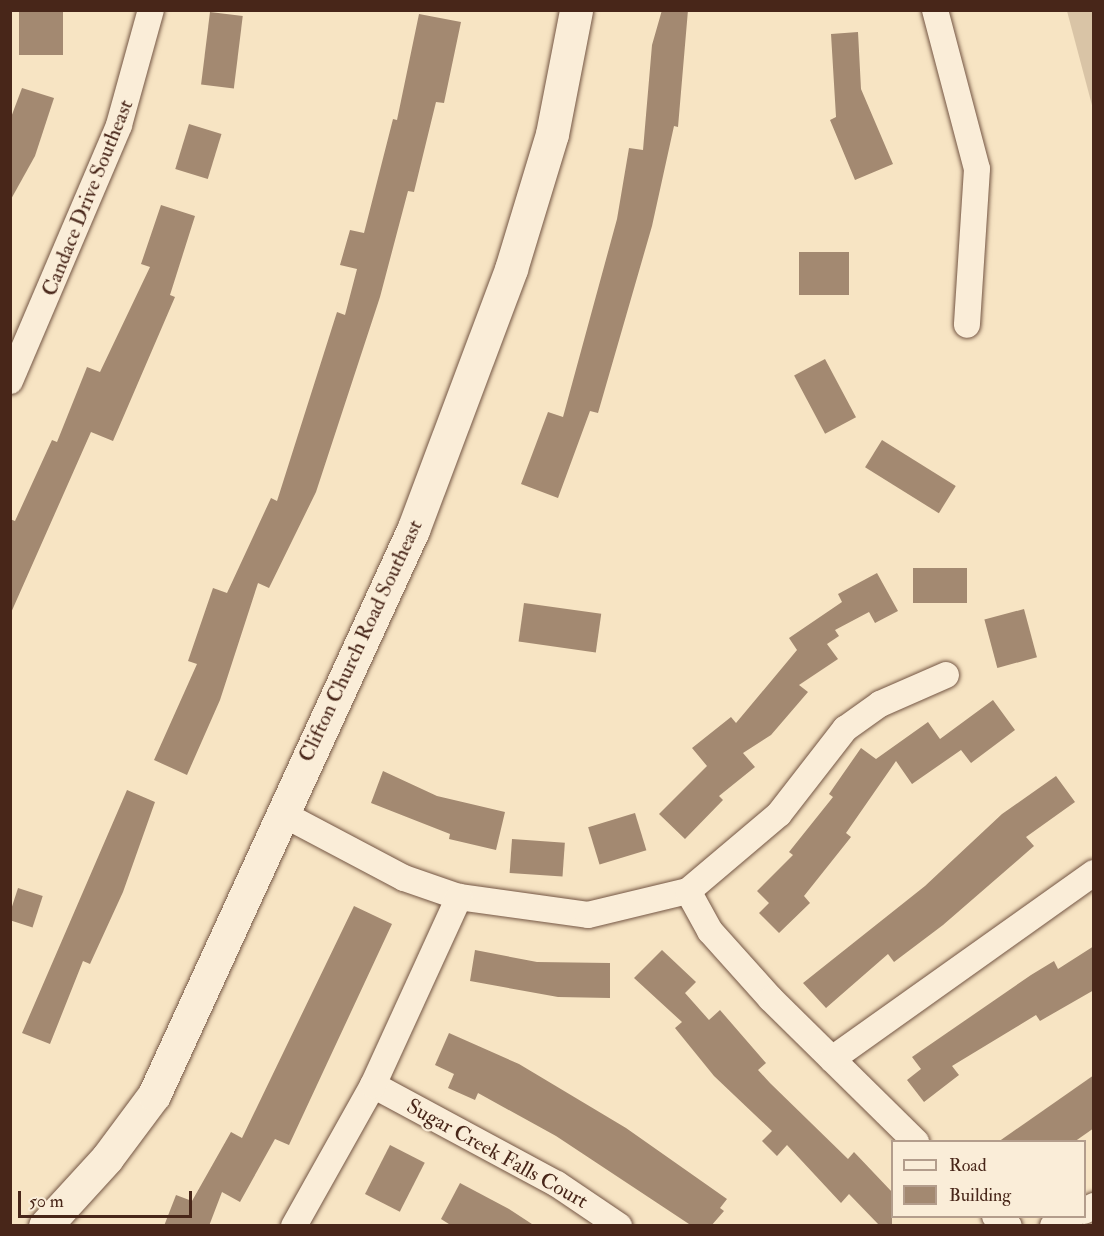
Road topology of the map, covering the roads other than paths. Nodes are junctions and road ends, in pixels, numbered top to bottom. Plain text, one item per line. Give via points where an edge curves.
1 (151, 10) edge
2 (576, 10) edge
3 (935, 10) edge
4 (968, 325) dead end
5 (10, 381) edge
6 (946, 675) dead end
7 (281, 813) junction
8 (1094, 873) edge
9 (688, 891) junction
10 (459, 897) junction
11 (832, 1059) junction
12 (373, 1085) junction
13 (914, 1140) edge
14 (1068, 1218) edge
15 (45, 1226) edge
16 (294, 1226) edge
17 (619, 1226) edge
18 (1053, 1226) edge

1 - 5 street, Candace Drive Southeast via 119,125
2 - 7 street, Clifton Church Road Southeast via 552,134 465,401 413,531
3 - 4 street via 978,169
6 - 9 street via 880,704 845,729 779,814
7 - 10 street via 404,878
7 - 15 street, Clifton Church Road Southeast via 154,1095 107,1158
8 - 11 street
9 - 10 street via 588,915
9 - 11 street via 710,931
10 - 12 street
11 - 13 street
12 - 16 street
12 - 17 street, Sugar Creek Falls Court via 557,1184
14 - 18 street

